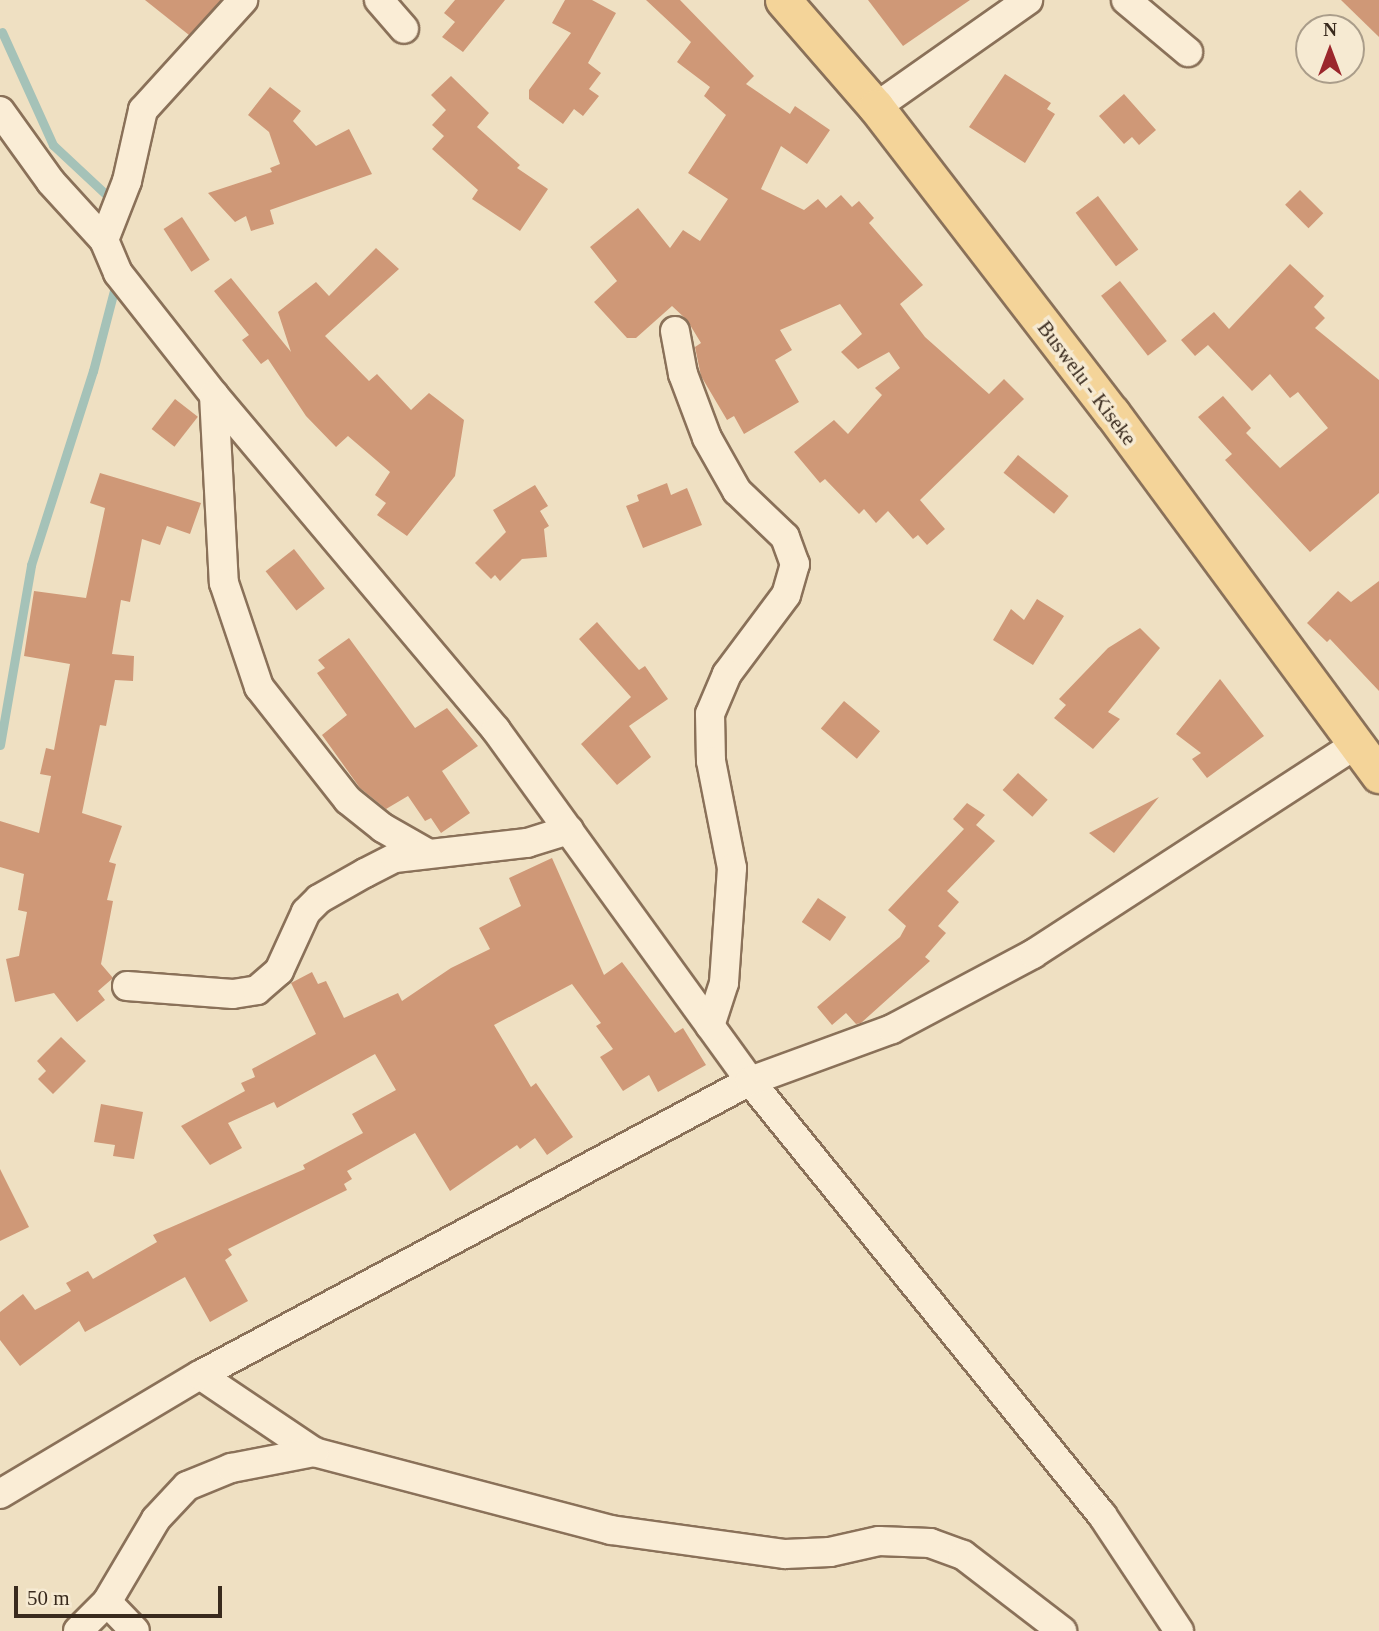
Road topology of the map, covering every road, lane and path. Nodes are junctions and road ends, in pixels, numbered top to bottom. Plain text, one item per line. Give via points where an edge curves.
1 (243, 0) edge
2 (379, 0) edge
3 (783, 0) edge
4 (1028, 0) edge
5 (1126, 0) edge
6 (404, 29) dead end
7 (1188, 52) dead end
8 (876, 107) junction
9 (0, 111) edge
10 (104, 240) junction
11 (675, 331) dead end
12 (214, 395) junction
13 (1355, 745) junction
14 (1379, 775) edge
15 (569, 830) junction
16 (425, 852) junction
17 (127, 986) dead end
18 (710, 1026) junction
19 (750, 1081) junction
20 (200, 1375) junction
21 (314, 1452) junction
22 (0, 1494) edge
23 (107, 1602) junction
24 (78, 1631) edge
25 (135, 1631) edge
26 (1062, 1631) edge
27 (1179, 1631) edge

1 - 10 street via 143,110 127,181
2 - 6 street
3 - 8 main road, Buswelu - Kiseke
4 - 8 street
5 - 7 street
8 - 13 main road, Buswelu - Kiseke via 1112,413
9 - 10 street via 51,182
10 - 12 street via 118,273
11 - 18 street via 682,374 707,438 737,491 785,537 795,564 786,595 727,674 710,714 711,761 732,868 724,983
12 - 15 street via 496,730
12 - 16 street via 224,583 259,687 348,800 383,828
13 - 14 main road, Buswelu - Kiseke
13 - 19 street via 1033,954 892,1029
15 - 16 street via 527,843
15 - 18 street
16 - 17 street via 395,858 319,899 295,931 279,971 257,990 233,993
18 - 19 street
19 - 20 street
19 - 27 street via 1102,1515
20 - 21 street
20 - 22 street
21 - 23 street via 231,1468 187,1486 156,1519
21 - 26 street via 611,1530 736,1549 785,1554 830,1552 897,1539 930,1543 964,1555
23 - 24 street
23 - 25 street

